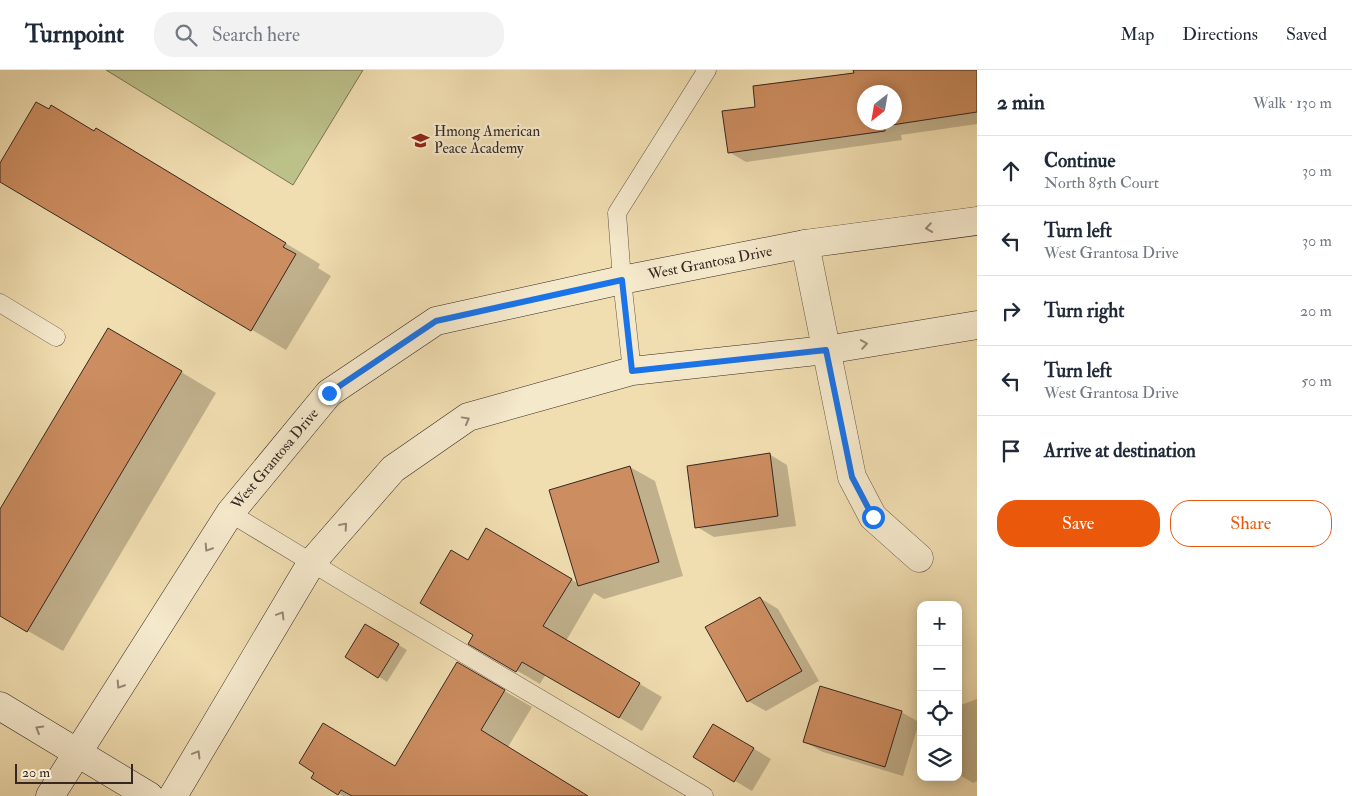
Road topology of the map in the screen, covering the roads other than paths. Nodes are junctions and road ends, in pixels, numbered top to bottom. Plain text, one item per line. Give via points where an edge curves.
1 (707, 70) edge
2 (977, 221) edge
3 (805, 244) junction
4 (622, 280) junction
5 (0, 303) edge
6 (977, 325) edge
7 (56, 337) dead end
8 (826, 350) junction
9 (632, 371) junction
10 (230, 513) junction
11 (920, 558) dead end
12 (312, 562) junction
13 (0, 706) edge
14 (78, 752) junction
15 (50, 796) edge
16 (149, 796) edge
17 (173, 796) edge
18 (704, 796) edge

1 - 4 lane via 617,213
2 -> 3 street, West Grantosa Drive
3 - 4 street, West Grantosa Drive
3 - 8 street
4 - 9 lane
4 - 10 street, West Grantosa Drive via 436,321 329,393
5 - 7 lane
8 -> 6 street
8 - 9 street
8 - 11 street via 852,477 873,517
12 -> 9 street via 393,469 468,417
10 - 12 lane
10 -> 14 street, West Grantosa Drive
17 -> 12 street
12 - 18 lane
14 -> 13 street
14 - 15 street, West Grantosa Drive
14 - 16 street

